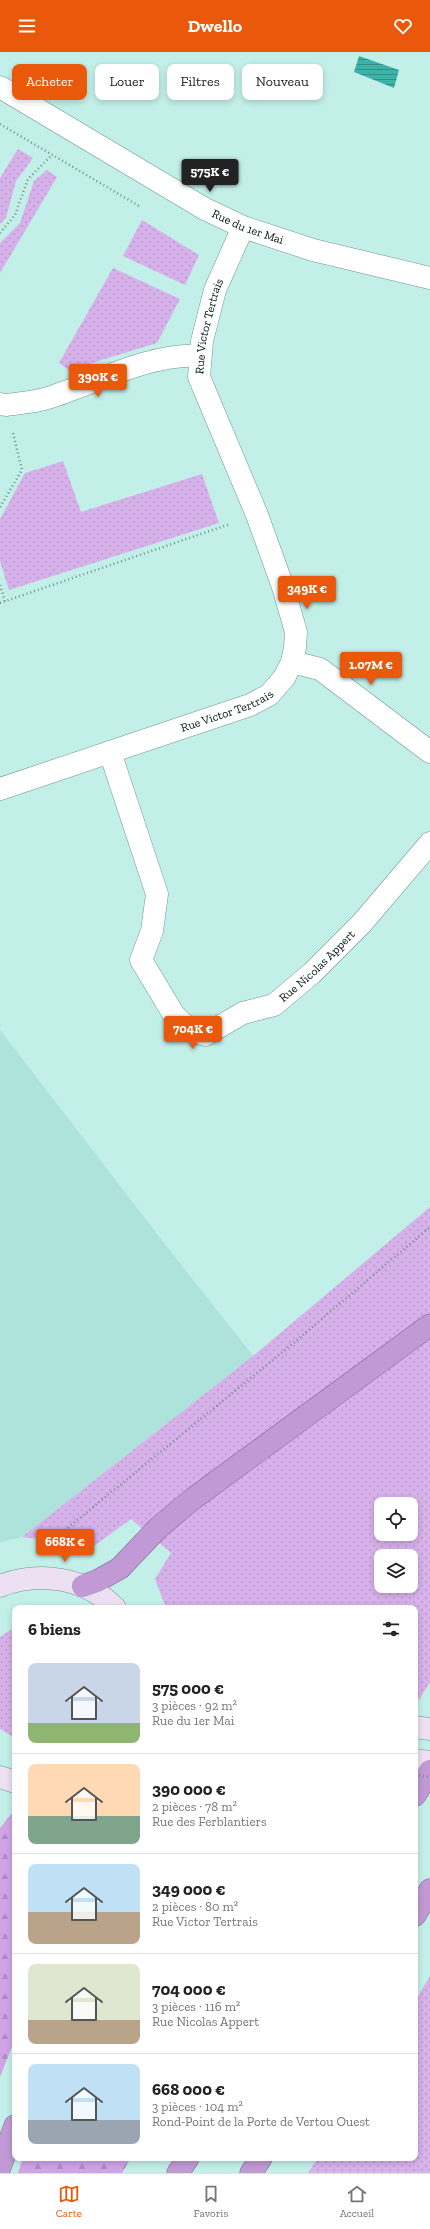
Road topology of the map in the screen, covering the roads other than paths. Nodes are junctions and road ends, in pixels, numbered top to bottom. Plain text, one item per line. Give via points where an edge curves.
1 (0, 87) edge
2 (243, 227) junction
3 (430, 278) edge
4 (200, 356) junction
5 (3, 404) edge
6 (292, 662) junction
7 (110, 752) junction
8 (430, 752) edge
9 (0, 789) edge
10 (430, 843) edge
11 (430, 1325) edge
12 (8, 1583) edge
13 (83, 1586) junction
14 (111, 1605) edge
15 (418, 1727) edge
16 (430, 1729) edge
17 (418, 1760) edge
18 (430, 1762) edge
19 (430, 1771) edge
20 (0, 1778) edge
21 (12, 1781) edge
22 (418, 1790) edge
23 (430, 1890) edge
24 (418, 1910) edge
25 (12, 2134) edge
26 (186, 2161) edge
27 (259, 2161) edge
28 (0, 2167) edge
29 (178, 2173) edge
30 (251, 2173) edge

1 - 2 street, Rue du 1er Mai via 205,210
2 - 3 street, Rue du 1er Mai via 313,250
2 - 4 street, Rue Victor Tertrais via 215,290
4 - 5 street via 183,355 161,359 47,398
4 - 6 street, Rue Victor Tertrais via 199,377 257,515 283,587 296,632
6 - 7 street, Rue Victor Tertrais via 284,678 269,695 250,705
6 - 8 street via 320,668
7 - 9 street, Rue Victor Tertrais
7 - 10 street, Rue Nicolas Appert via 157,894 152,931 141,960 174,1015 191,1031 205,1035 243,1013 274,1005 312,973 362,923
11 - 13 highway via 194,1498 158,1528 120,1568
12 - 13 main road via 39,1578 61,1579
13 - 14 main road
15 - 16 main road
17 - 18 main road
19 - 22 highway
20 - 21 main road
23 - 24 highway
25 - 28 highway
26 - 29 highway
27 - 30 highway

